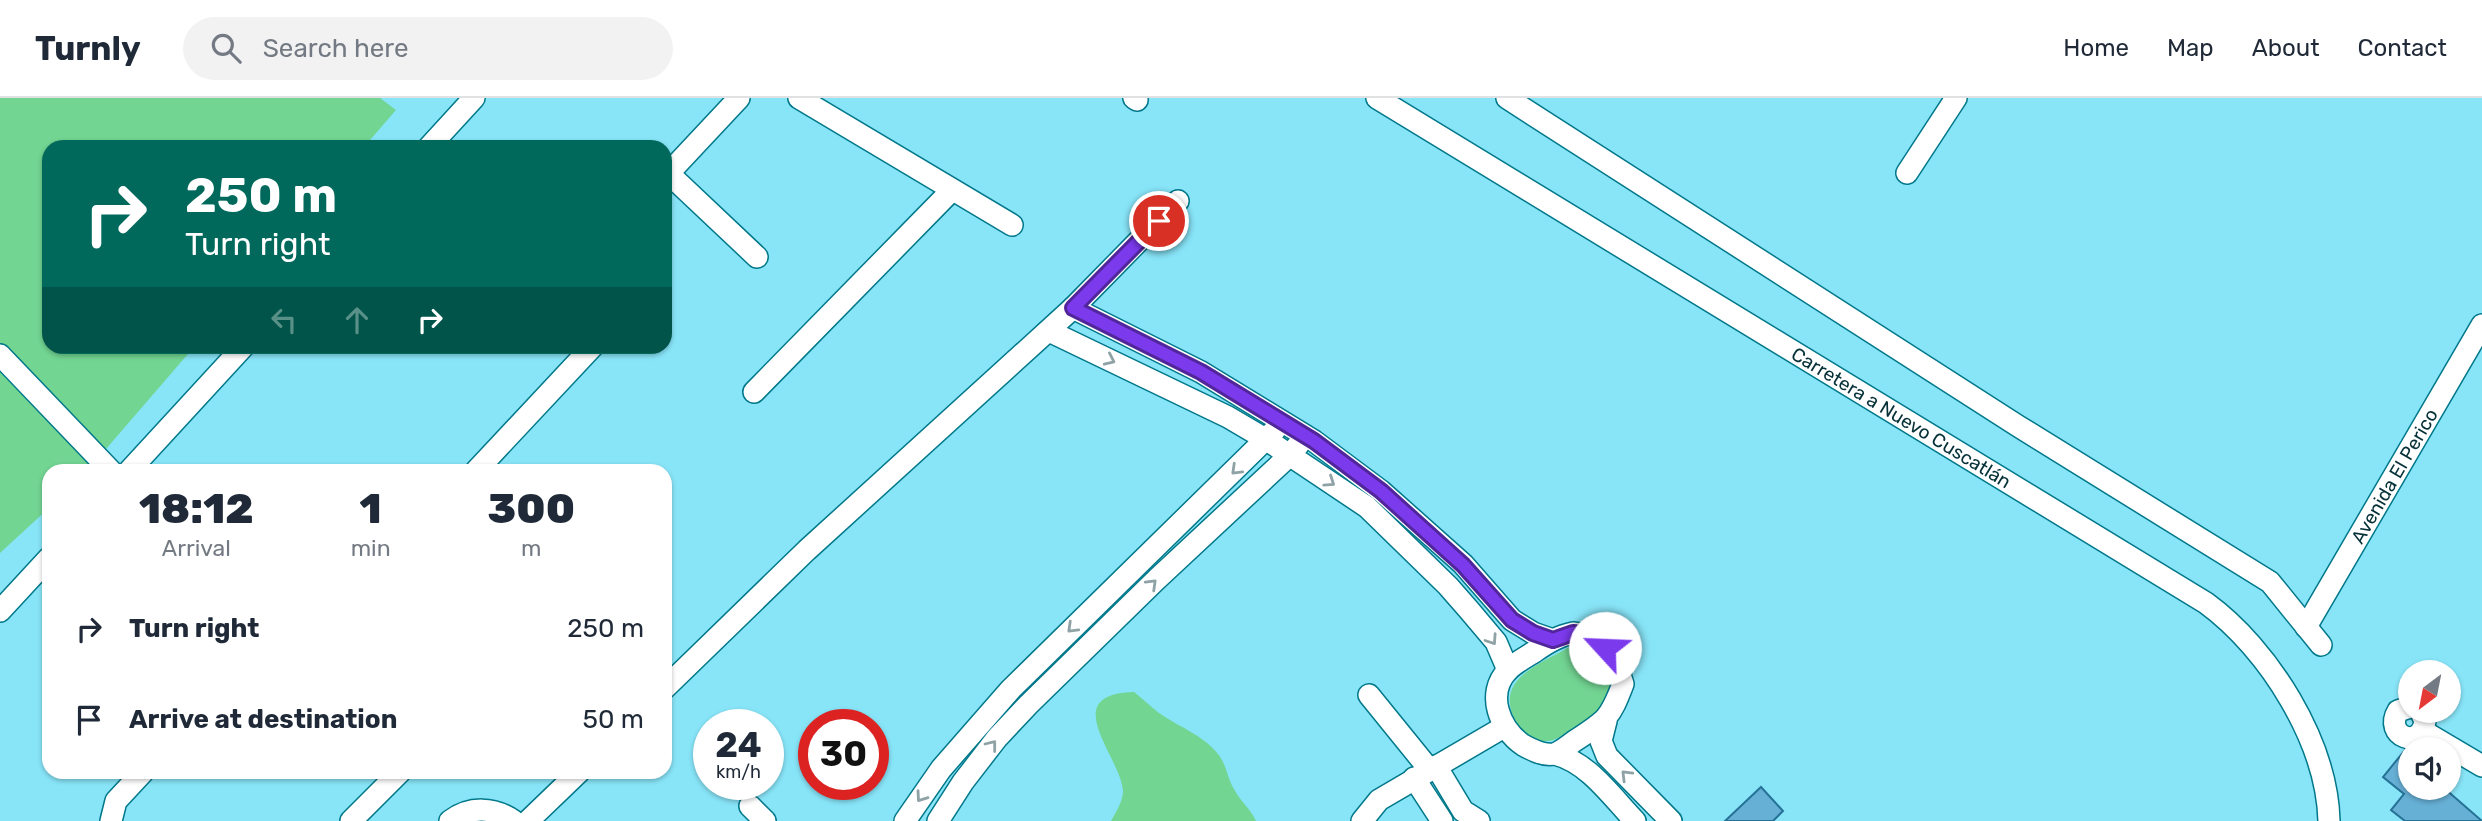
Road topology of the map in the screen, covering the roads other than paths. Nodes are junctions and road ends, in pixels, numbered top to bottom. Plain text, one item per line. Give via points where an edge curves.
1 (474, 98) edge
2 (739, 98) edge
3 (799, 98) edge
4 (1507, 98) edge
5 (1956, 98) edge
6 (1391, 102) edge
7 (435, 140) edge
8 (672, 169) edge
9 (1906, 173) dead end
10 (672, 180) edge
11 (952, 190) junction
12 (1178, 201) dead end
13 (1012, 225) dead end
14 (757, 257) dead end
15 (1073, 308) junction
16 (2482, 325) edge
17 (1049, 331) junction
18 (237, 354) edge
19 (586, 354) edge
20 (0, 355) edge
21 (754, 392) dead end
22 (1283, 421) junction
23 (1306, 436) junction
24 (1267, 440) junction
25 (1290, 455) junction
26 (104, 464) edge
27 (135, 464) edge
28 (488, 464) edge
29 (42, 566) edge
30 (0, 611) edge
31 (2306, 627) junction
32 (1553, 640) junction
33 (2321, 645) dead end
34 (1507, 670) junction
35 (672, 681) edge
36 (1369, 695) dead end
37 (2398, 713) edge
38 (1606, 721) junction
39 (2420, 723) edge
40 (2424, 723) edge
41 (1504, 727) junction
42 (1555, 754) junction
43 (2482, 766) edge
44 (1426, 771) junction
45 (136, 779) edge
46 (393, 779) edge
47 (572, 779) edge
48 (1471, 816) edge
49 (111, 821) edge
50 (351, 821) edge
51 (450, 821) edge
52 (514, 821) edge
53 (528, 821) edge
54 (905, 821) edge
55 (938, 821) edge
56 (1362, 821) edge
57 (1443, 821) edge
58 (1635, 821) edge
59 (1671, 821) edge
60 (2329, 821) edge

1 - 7 street
2 - 8 street
3 - 11 street
4 - 31 street via 2270,582
5 - 9 street
6 - 60 street, Carretera a Nuevo Cuscatlán via 2224,616 2269,665 2302,722 2319,767
10 - 14 street
11 - 13 street
11 - 21 street
12 - 15 street
15 - 17 street
15 - 22 street via 1201,372
16 - 31 street, Avenida El Perico
17 -> 24 street via 1228,416
17 - 35 street via 807,550
18 - 27 street
19 - 28 street
20 - 26 street
22 - 23 street
22 - 24 street
23 - 25 street
23 - 32 street via 1381,491 1463,565 1512,620
24 - 25 street
24 -> 54 street via 1012,689 941,769
25 -> 34 street via 1367,507 1411,548 1496,642
55 -> 25 street via 997,738 1028,705
29 - 30 street
31 - 33 street
32 - 34 street
32 - 38 street via 1573,633 1589,635 1617,664 1623,684
34 - 41 street via 1497,693
36 - 44 street
37 - 39 street via 2396,731 2400,735 2415,737
38 - 42 street
59 -> 38 street via 1607,756 1601,741
40 - 43 street
41 - 42 street via 1531,749
41 - 44 street
42 - 58 street via 1588,771
44 - 48 street
44 - 56 street via 1378,800
44 - 57 street
45 - 49 street via 116,800
46 - 50 street
47 - 53 street
48 - 57 street via 1451,814
51 - 52 street via 463,813 484,810

